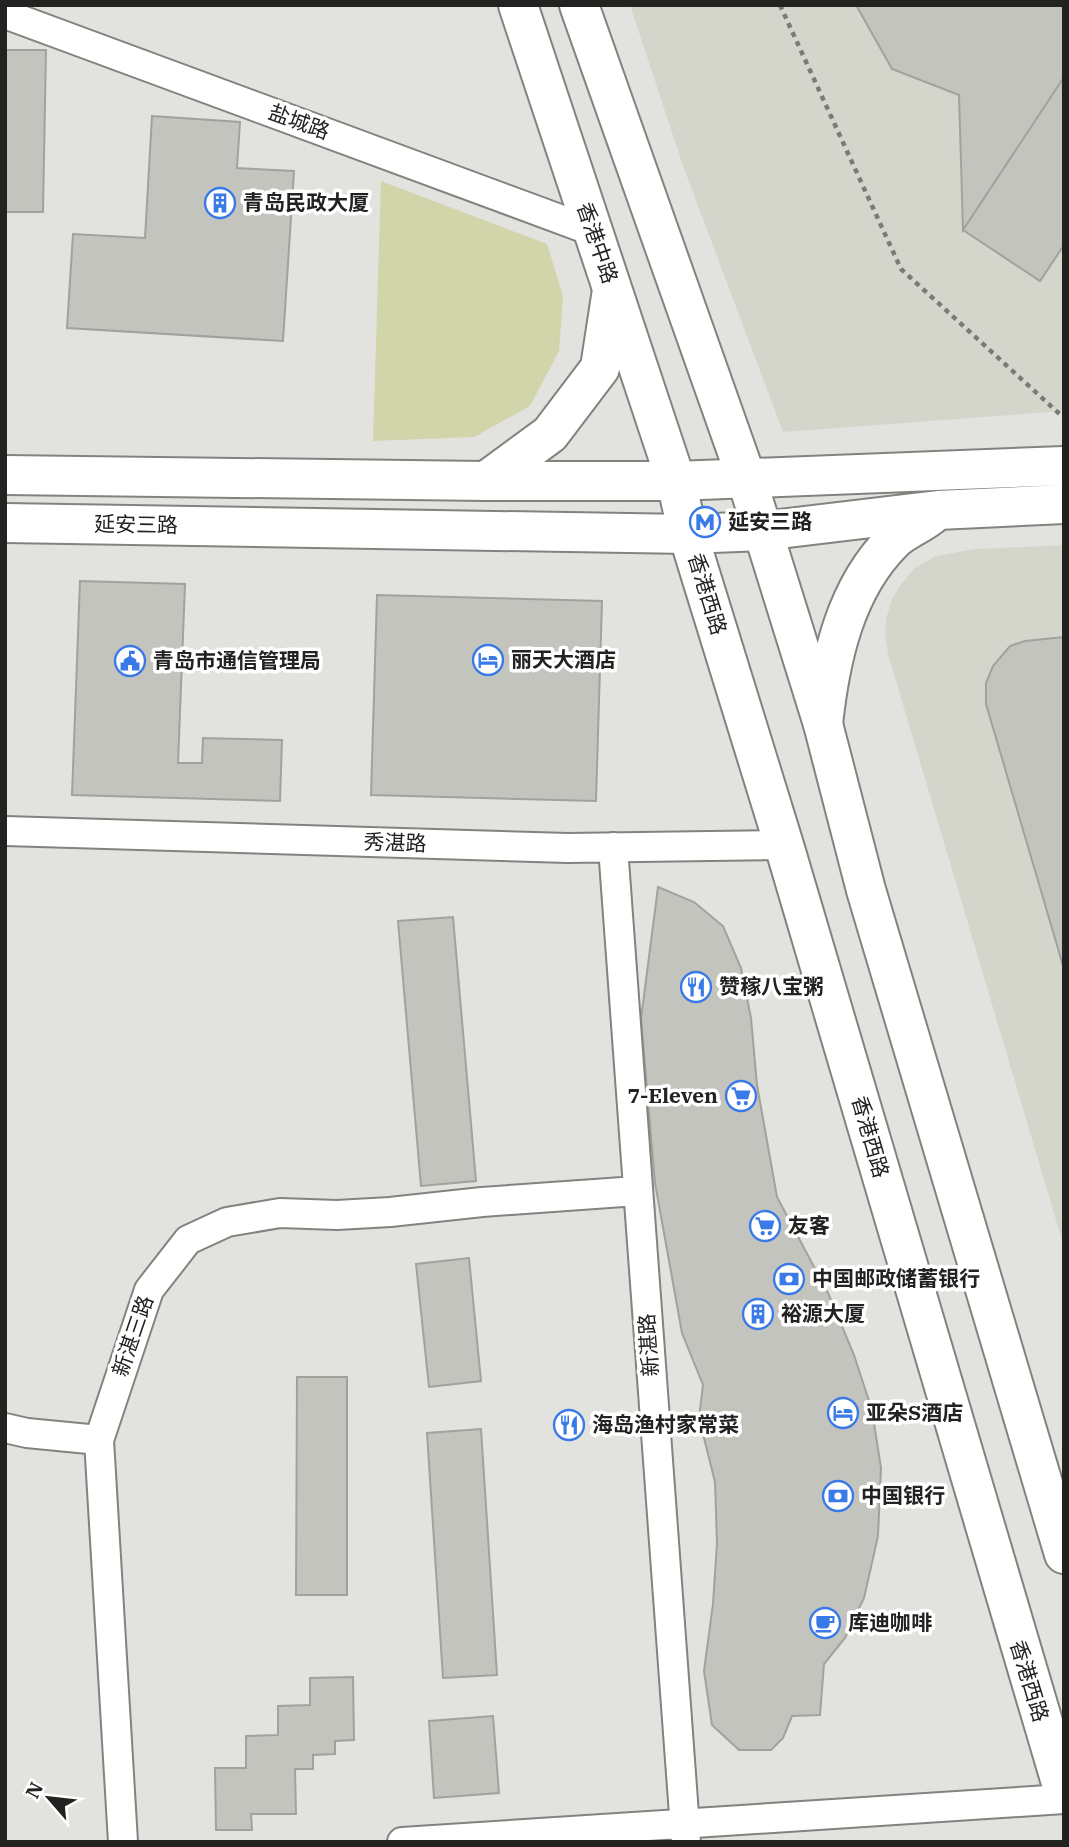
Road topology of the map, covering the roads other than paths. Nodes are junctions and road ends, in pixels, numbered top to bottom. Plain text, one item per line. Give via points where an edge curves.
1 (518, 5) edge
2 (579, 5) edge
3 (5, 14) edge
4 (592, 231) junction
5 (612, 290) junction
6 (1064, 466) edge
7 (5, 475) edge
8 (746, 477) junction
9 (486, 481) junction
10 (676, 481) junction
11 (1064, 504) edge
12 (938, 510) junction
13 (6, 530) edge
14 (763, 531) junction
15 (688, 534) junction
16 (823, 724) junction
17 (5, 831) edge
18 (784, 845) junction
19 (613, 847) junction
20 (637, 1191) junction
21 (5, 1428) edge
22 (99, 1440) junction
23 (1064, 1554) edge
24 (1064, 1793) edge
25 (1064, 1799) edge
26 (685, 1832) edge
27 (123, 1842) edge
28 (402, 1842) edge

1 - 4 main road, 香港中路
2 - 8 main road
3 - 4 street, 盐城路
4 - 5 main road, 香港中路
5 - 9 main road via 600,368 550,434
5 - 10 main road, 香港中路
6 - 8 main road
7 - 9 main road
8 - 10 main road
8 - 14 main road
9 - 10 main road
10 - 15 main road, 香港西路
11 - 12 main road, 延安三路
12 - 14 main road, 延安三路
12 - 16 main road via 896,538 852,598 827,689
13 - 15 main road, 延安三路
14 - 15 main road, 延安三路
14 - 16 main road
15 - 18 main road, 香港西路
16 - 23 main road via 866,890
17 - 19 street, 秀湛路
18 - 19 street, 秀湛路
18 - 24 main road, 香港西路
19 - 20 street, 新湛路
20 - 22 street, 新湛三路 via 390,1212 280,1213 228,1222 188,1240 149,1290
20 - 26 street, 新湛路
21 - 22 street
22 - 27 street, 新湛三路
25 - 26 street
26 - 28 street

